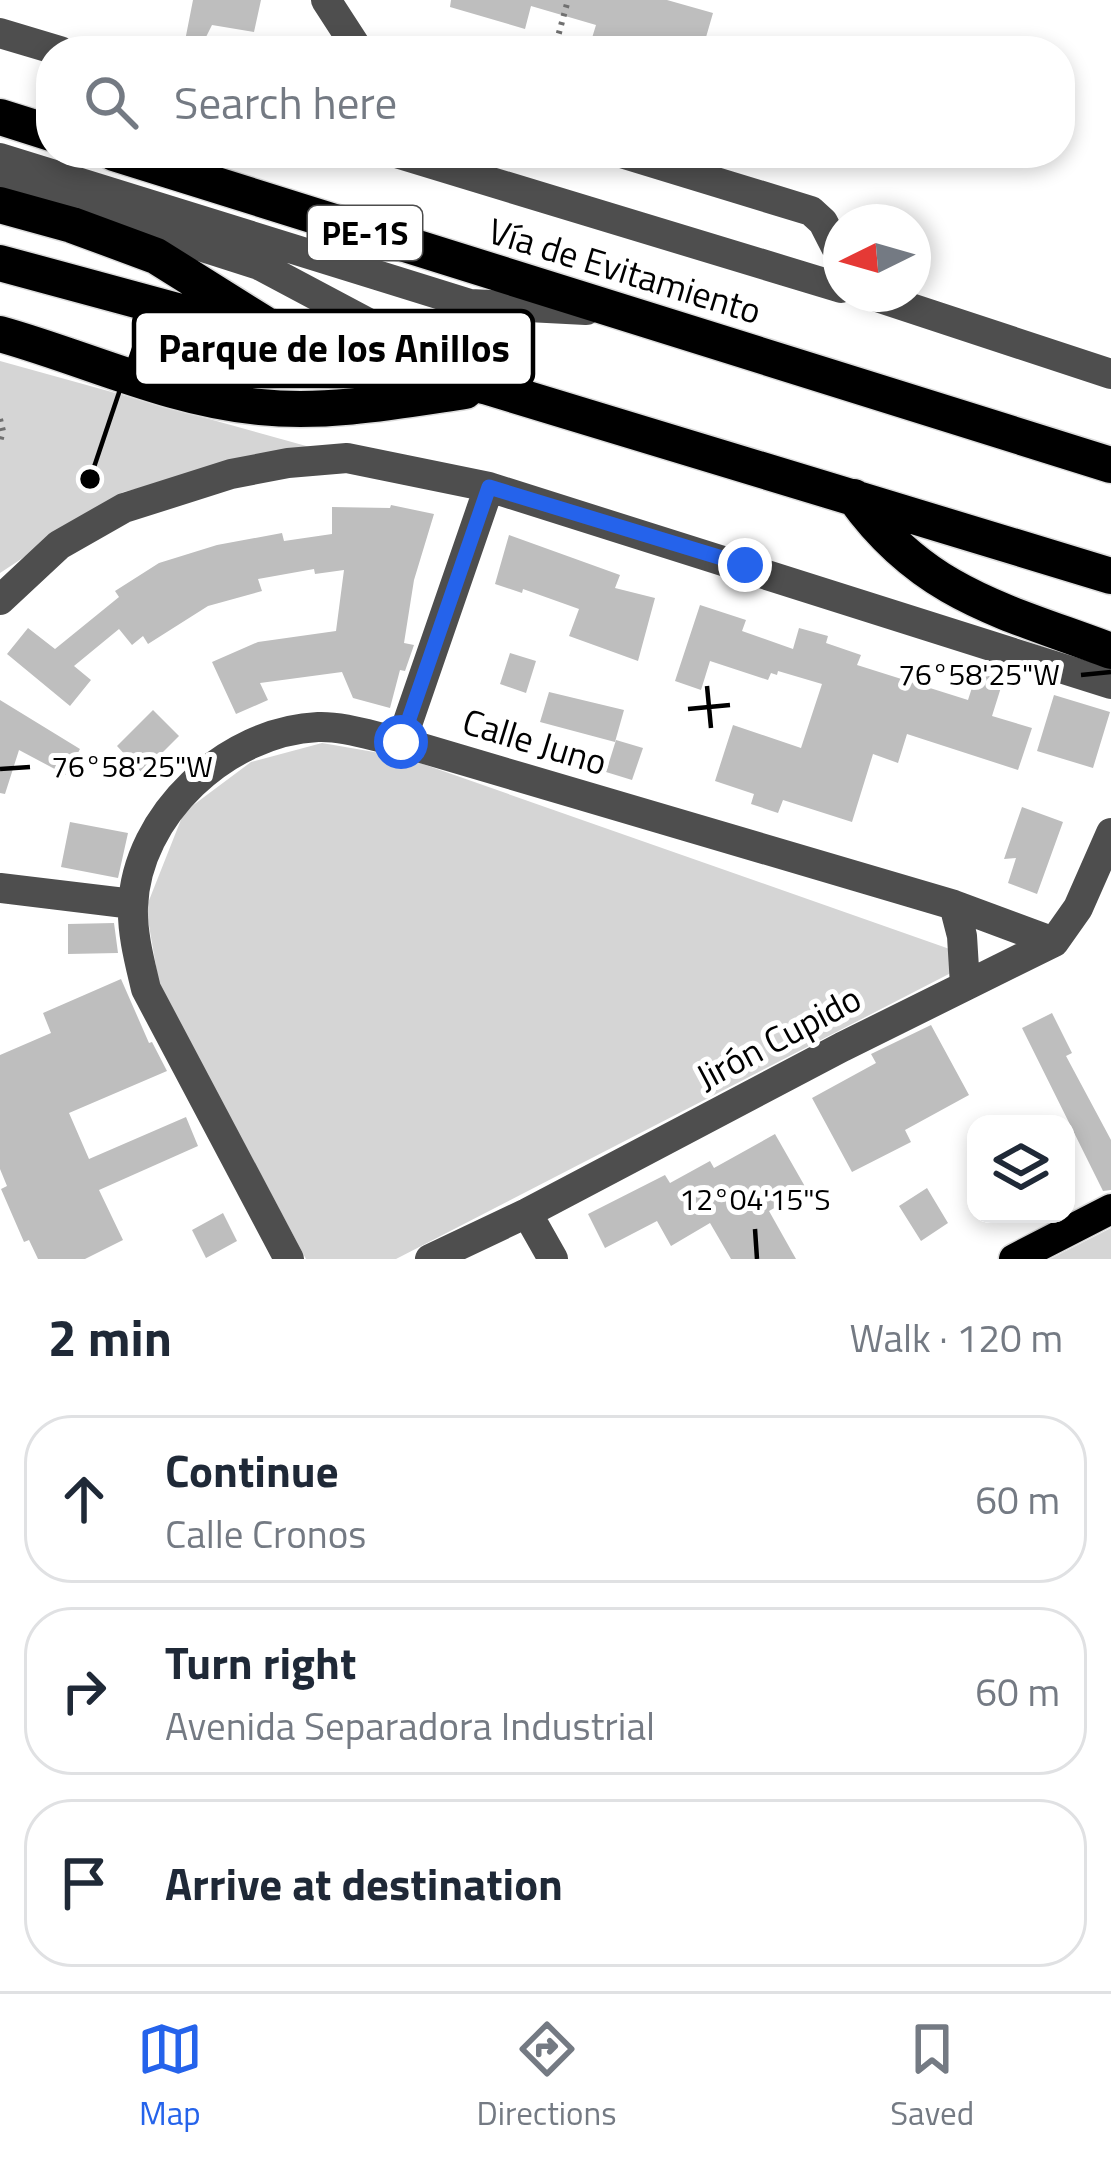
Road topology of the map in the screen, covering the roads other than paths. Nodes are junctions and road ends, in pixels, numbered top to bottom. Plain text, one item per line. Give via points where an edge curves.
1 (326, 0) edge
2 (0, 33) edge
3 (349, 36) edge
4 (36, 44) edge
5 (0, 117) edge
6 (36, 128) edge
7 (0, 158) edge
8 (162, 168) edge
9 (446, 168) edge
10 (670, 168) edge
11 (0, 182) edge
12 (0, 205) edge
13 (823, 222) edge
14 (0, 239) edge
15 (0, 263) edge
16 (823, 283) edge
17 (86, 289) junction
18 (616, 311) junction
19 (920, 312) edge
20 (0, 334) edge
21 (295, 343) junction
22 (1111, 374) edge
23 (488, 387) junction
24 (1111, 465) edge
25 (489, 487) junction
26 (854, 497) junction
27 (1111, 576) edge
28 (0, 600) edge
29 (1111, 650) edge
30 (1111, 684) edge
31 (401, 742) junction
32 (1111, 833) edge
33 (0, 888) edge
34 (133, 904) junction
35 (954, 905) junction
36 (1054, 942) junction
37 (964, 985) junction
38 (1111, 1209) edge
39 (527, 1213) junction
40 (289, 1259) edge
41 (430, 1259) edge
42 (553, 1259) edge
43 (1014, 1259) edge

1 - 3 street
2 - 4 street
5 - 6 highway
7 - 18 street via 470,304
8 - 18 highway, Vía de Evitamiento / PE-1S
9 - 16 street
10 - 13 street via 811,211
11 - 23 street via 259,265
12 - 21 highway via 156,256
14 - 17 highway
15 - 17 highway
17 - 21 highway
18 - 24 highway, Vía de Evitamiento / PE-1S
19 - 22 street
20 - 23 highway via 192,396 262,407 383,403
21 - 23 highway
23 - 26 highway
25 - 28 street via 347,458 231,474 142,502 58,545
25 - 30 street
25 - 31 street
26 - 27 highway
26 - 29 highway via 898,550 946,585
31 - 34 street, Calle Juno via 320,727 242,750 172,805 146,850
31 - 35 street, Calle Juno
32 - 36 street
33 - 34 street
34 - 40 street, Calle Juno via 146,989
35 - 36 street, Calle Juno
35 - 37 street
36 - 37 street, Jirón Cupido
37 - 39 street, Jirón Cupido
38 - 43 main road
39 - 41 street, Jirón Cupido
39 - 42 street

